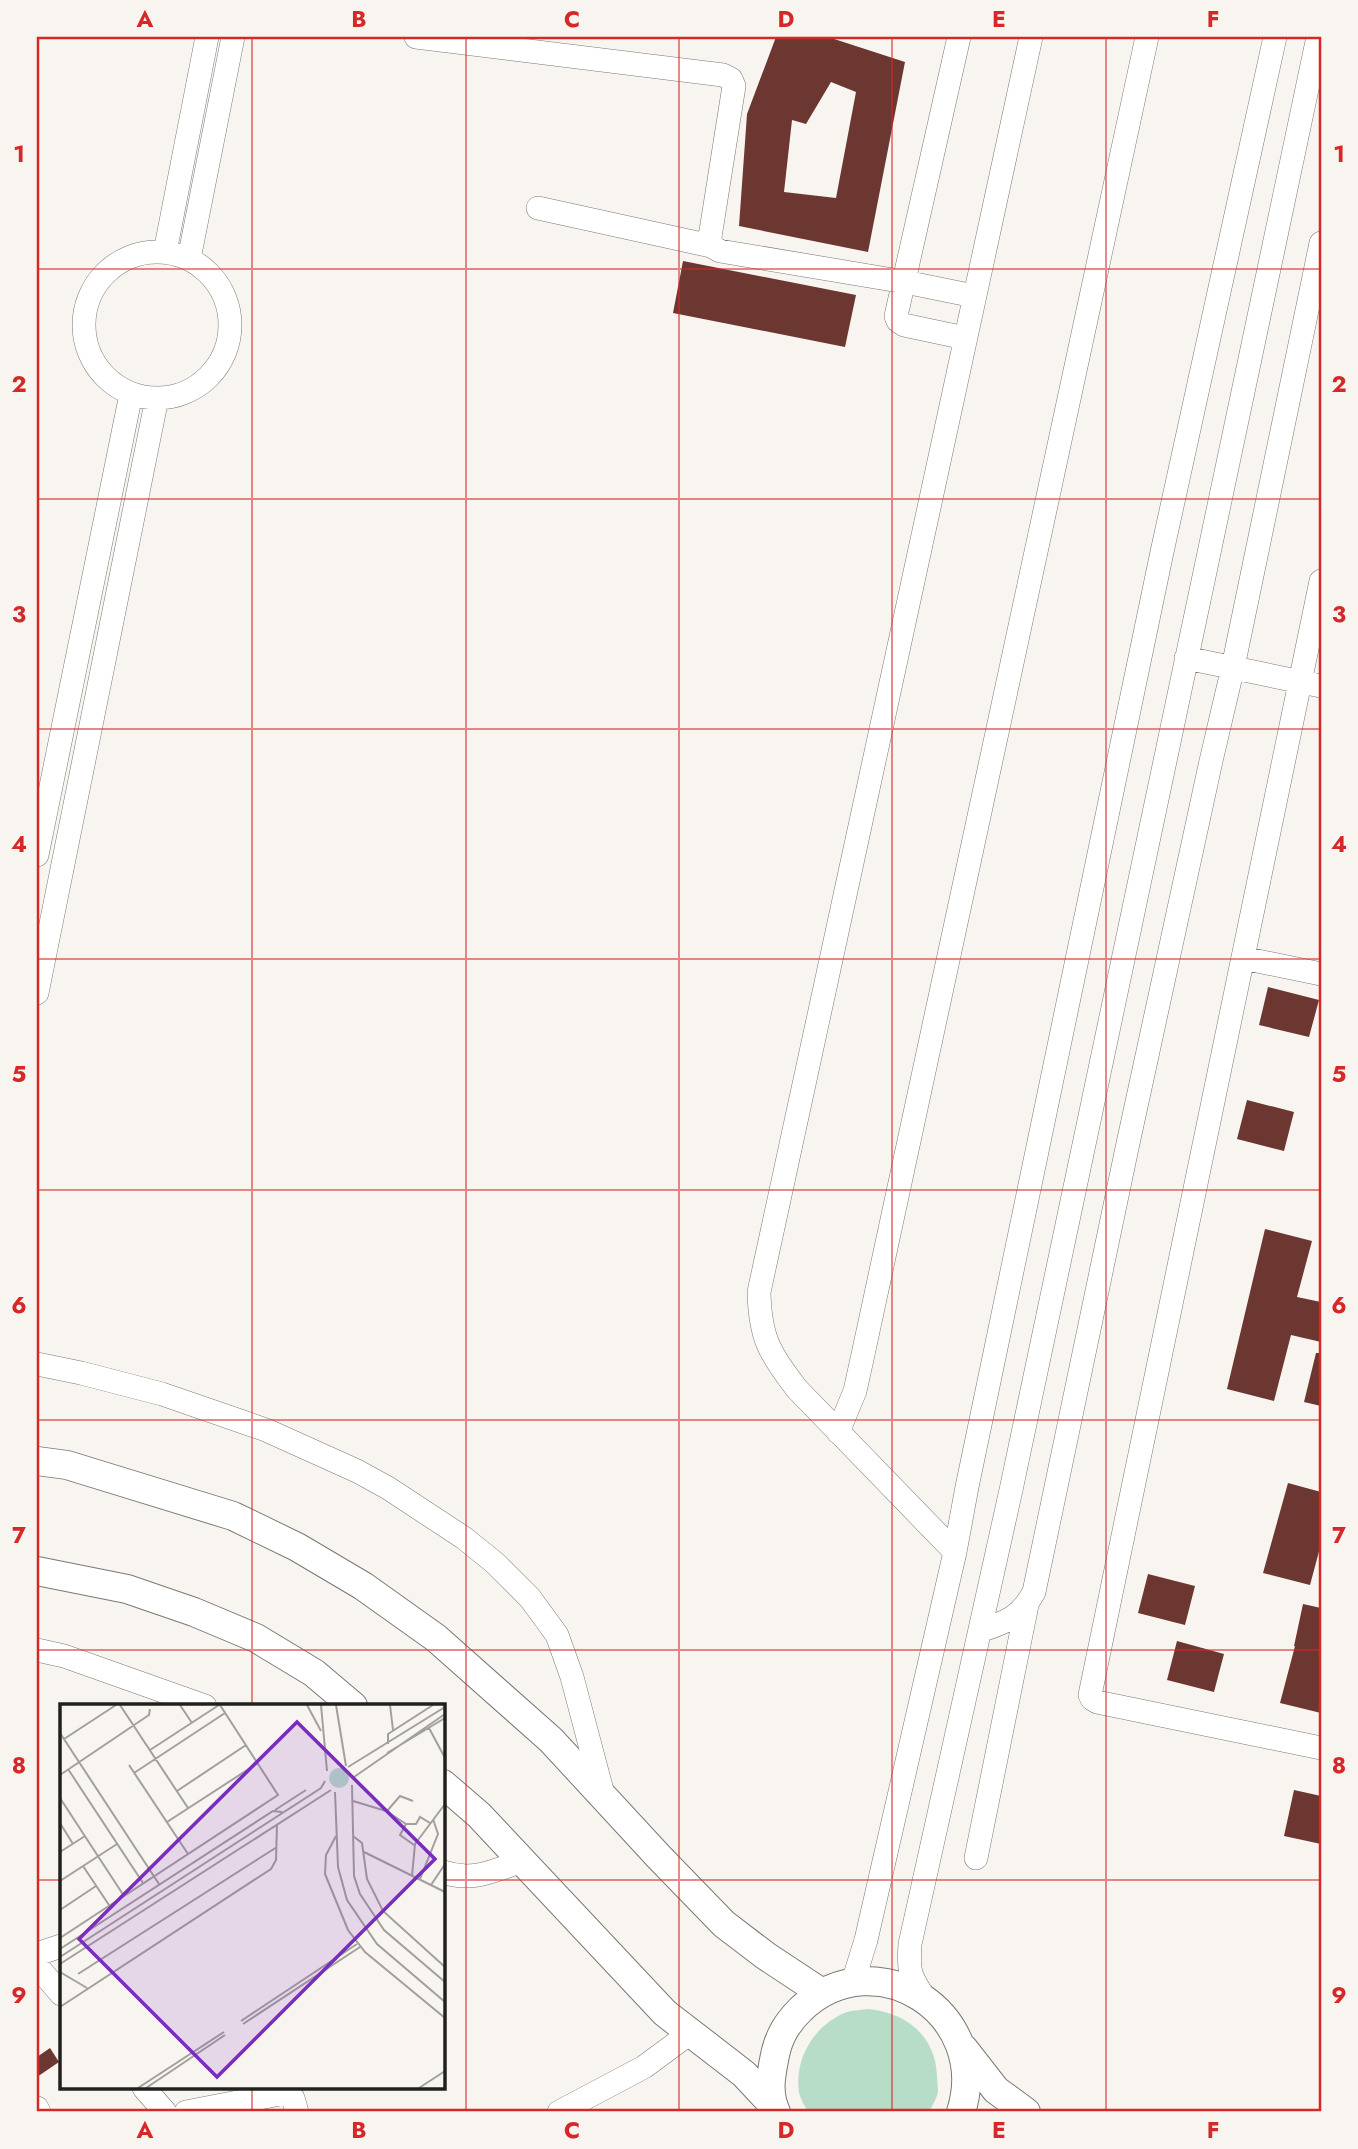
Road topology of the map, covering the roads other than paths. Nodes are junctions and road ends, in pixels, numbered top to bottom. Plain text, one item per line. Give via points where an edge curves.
1 (207, 37) edge
2 (233, 37) edge
3 (416, 37) edge
4 (959, 37) edge
5 (1031, 37) edge
6 (1147, 37) edge
7 (1275, 37) edge
8 (1318, 37) edge
9 (538, 208) dead end
10 (1321, 243) edge
11 (712, 246) junction
12 (165, 252) junction
13 (189, 259) junction
14 (905, 282) junction
15 (974, 296) junction
16 (965, 338) junction
17 (131, 394) junction
18 (157, 398) junction
19 (1320, 592) edge
20 (1186, 658) junction
21 (1233, 667) junction
22 (1311, 683) edge
23 (37, 855) edge
24 (1243, 958) junction
25 (1321, 974) edge
26 (37, 993) edge
27 (37, 1364) edge
28 (838, 1432) junction
29 (37, 1461) edge
30 (955, 1552) junction
31 (37, 1571) edge
32 (1027, 1605) junction
33 (979, 1630) junction
34 (37, 1650) edge
35 (199, 1704) edge
36 (351, 1704) edge
37 (1321, 1748) edge
38 (444, 1785) edge
39 (604, 1798) junction
40 (976, 1858) dead end
41 (522, 1861) junction
42 (444, 1872) edge
43 (60, 1946) edge
44 (37, 1954) edge
45 (37, 1966) edge
46 (853, 1982) junction
47 (60, 1993) edge
48 (822, 1993) junction
49 (925, 1999) junction
50 (690, 2033) junction
51 (960, 2044) junction
52 (146, 2090) edge
53 (774, 2108) edge
54 (165, 2112) edge
55 (186, 2112) edge
56 (297, 2112) edge
57 (559, 2112) edge
58 (961, 2112) edge
59 (1026, 2112) edge

1 - 12 street
2 - 13 street
3 - 11 street via 731,79 734,86
4 - 14 street
5 - 15 street
6 - 28 street via 855,1391
7 - 30 street
8 - 20 street
9 - 11 street
10 - 21 street
11 - 14 street
12 - 13 street
12 - 17 street via 120,262 89,298 84,320 86,343 95,365
13 - 18 street via 209,273 223,293 230,316 229,341 203,382 182,394
14 - 15 street
14 - 16 street via 898,321
15 - 16 street
16 - 28 street via 760,1292 764,1337 776,1362
17 - 18 street
17 - 23 street
18 - 26 street
19 - 22 street
20 - 21 street
20 - 33 street
21 - 22 street
21 - 32 street via 1034,1592
22 - 24 street
24 - 25 street
24 - 37 street via 1090,1695 1097,1702
27 - 39 street via 162,1394 266,1430 357,1471 464,1538 530,1598 557,1635
28 - 30 street
29 - 39 main road via 67,1465 233,1516 298,1547 436,1638 551,1740
30 - 46 street
31 - 36 main road via 127,1589 206,1617 314,1673
32 - 33 street via 1010,1620
32 - 40 street
33 - 49 street via 910,1944 911,1977
34 - 35 street
38 - 41 main road via 480,1815
39 - 48 main road via 724,1924
41 - 42 street via 478,1876
41 - 50 main road via 664,2013
43 - 44 street
45 - 47 street
46 - 48 main road
46 - 49 main road via 902,1987
48 - 53 main road via 790,2020 778,2040 770,2084
49 - 51 main road via 946,2019
50 - 53 main road via 744,2074
50 - 57 street via 644,2067
51 - 58 main road via 967,2075
51 - 59 main road via 996,2090
52 - 54 street
55 - 56 street via 285,2093 293,2098

